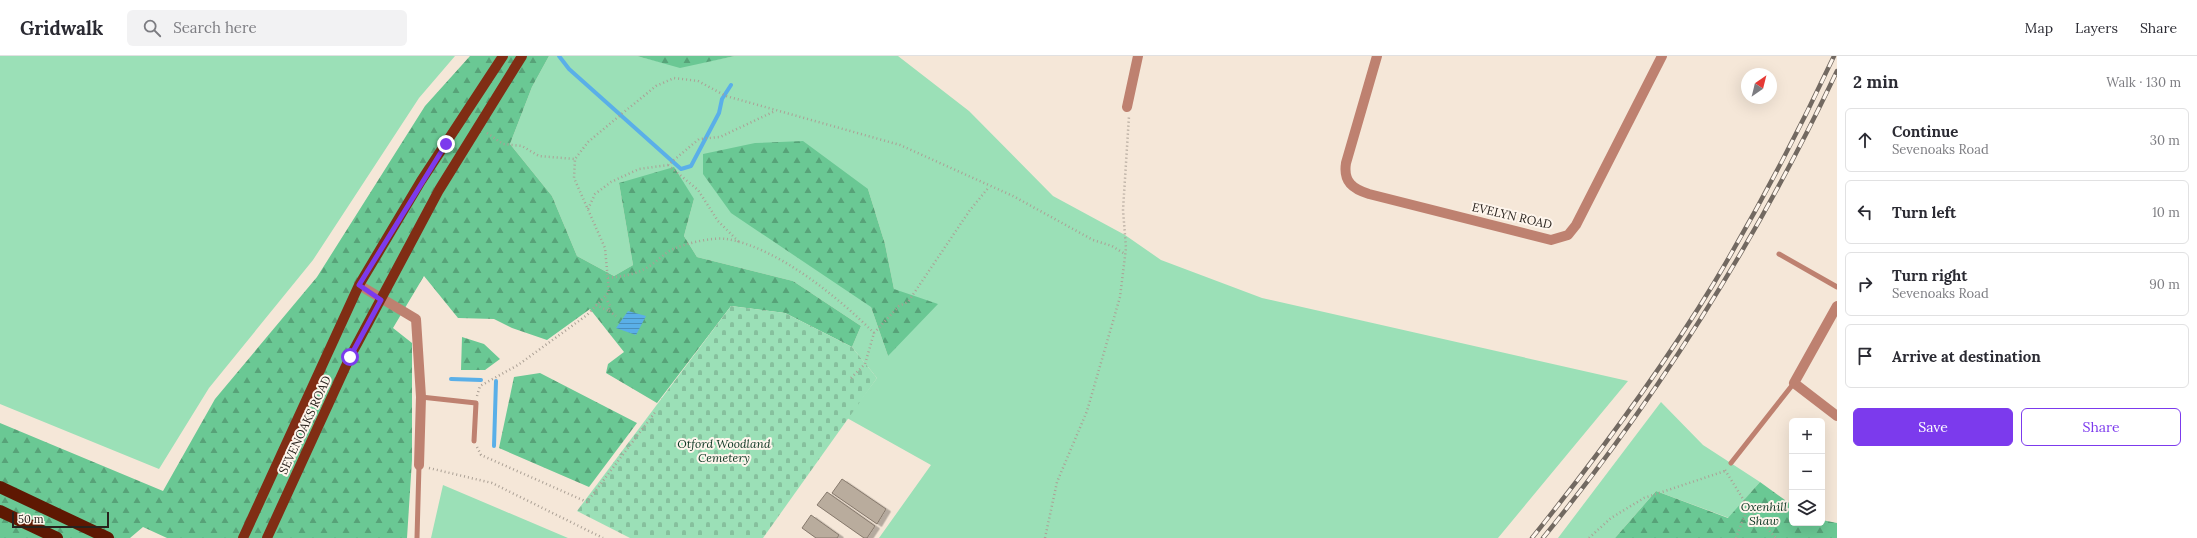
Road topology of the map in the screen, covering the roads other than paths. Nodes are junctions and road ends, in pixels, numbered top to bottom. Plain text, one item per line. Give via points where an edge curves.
1 (503, 56) edge
2 (522, 56) edge
3 (1138, 56) edge
4 (1377, 56) edge
5 (1662, 56) edge
6 (1127, 107) road end
7 (1779, 254) dead end
8 (359, 285) junction
9 (1837, 287) edge
10 (381, 300) junction
11 (1837, 306) edge
12 (1794, 383) junction
13 (421, 397) junction
14 (1837, 416) edge
15 (474, 441) road end
16 (1732, 463) road end
17 (419, 465) joint
18 (0, 487) edge
19 (0, 511) edge
20 (268, 537) edge
21 (56, 538) edge
22 (108, 538) edge
23 (243, 538) edge
24 (416, 538) edge

1 - 8 main road, SEVENOAKS ROAD via 421,181
2 - 10 main road, SEVENOAKS ROAD via 439,190
3 - 6 street
4 - 5 street, EVELYN ROAD via 1347,159 1345,173 1348,182 1356,190 1376,196 1545,239 1563,238 1571,233 1577,224
7 - 9 lane
8 - 10 street
8 - 23 main road, SEVENOAKS ROAD
10 - 13 street via 416,319
10 - 20 main road, SEVENOAKS ROAD via 350,357
11 - 12 street
12 - 14 street
12 - 16 lane
13 - 15 lane via 476,403
13 - 17 street
17 - 24 lane
18 - 22 highway
19 - 21 highway

